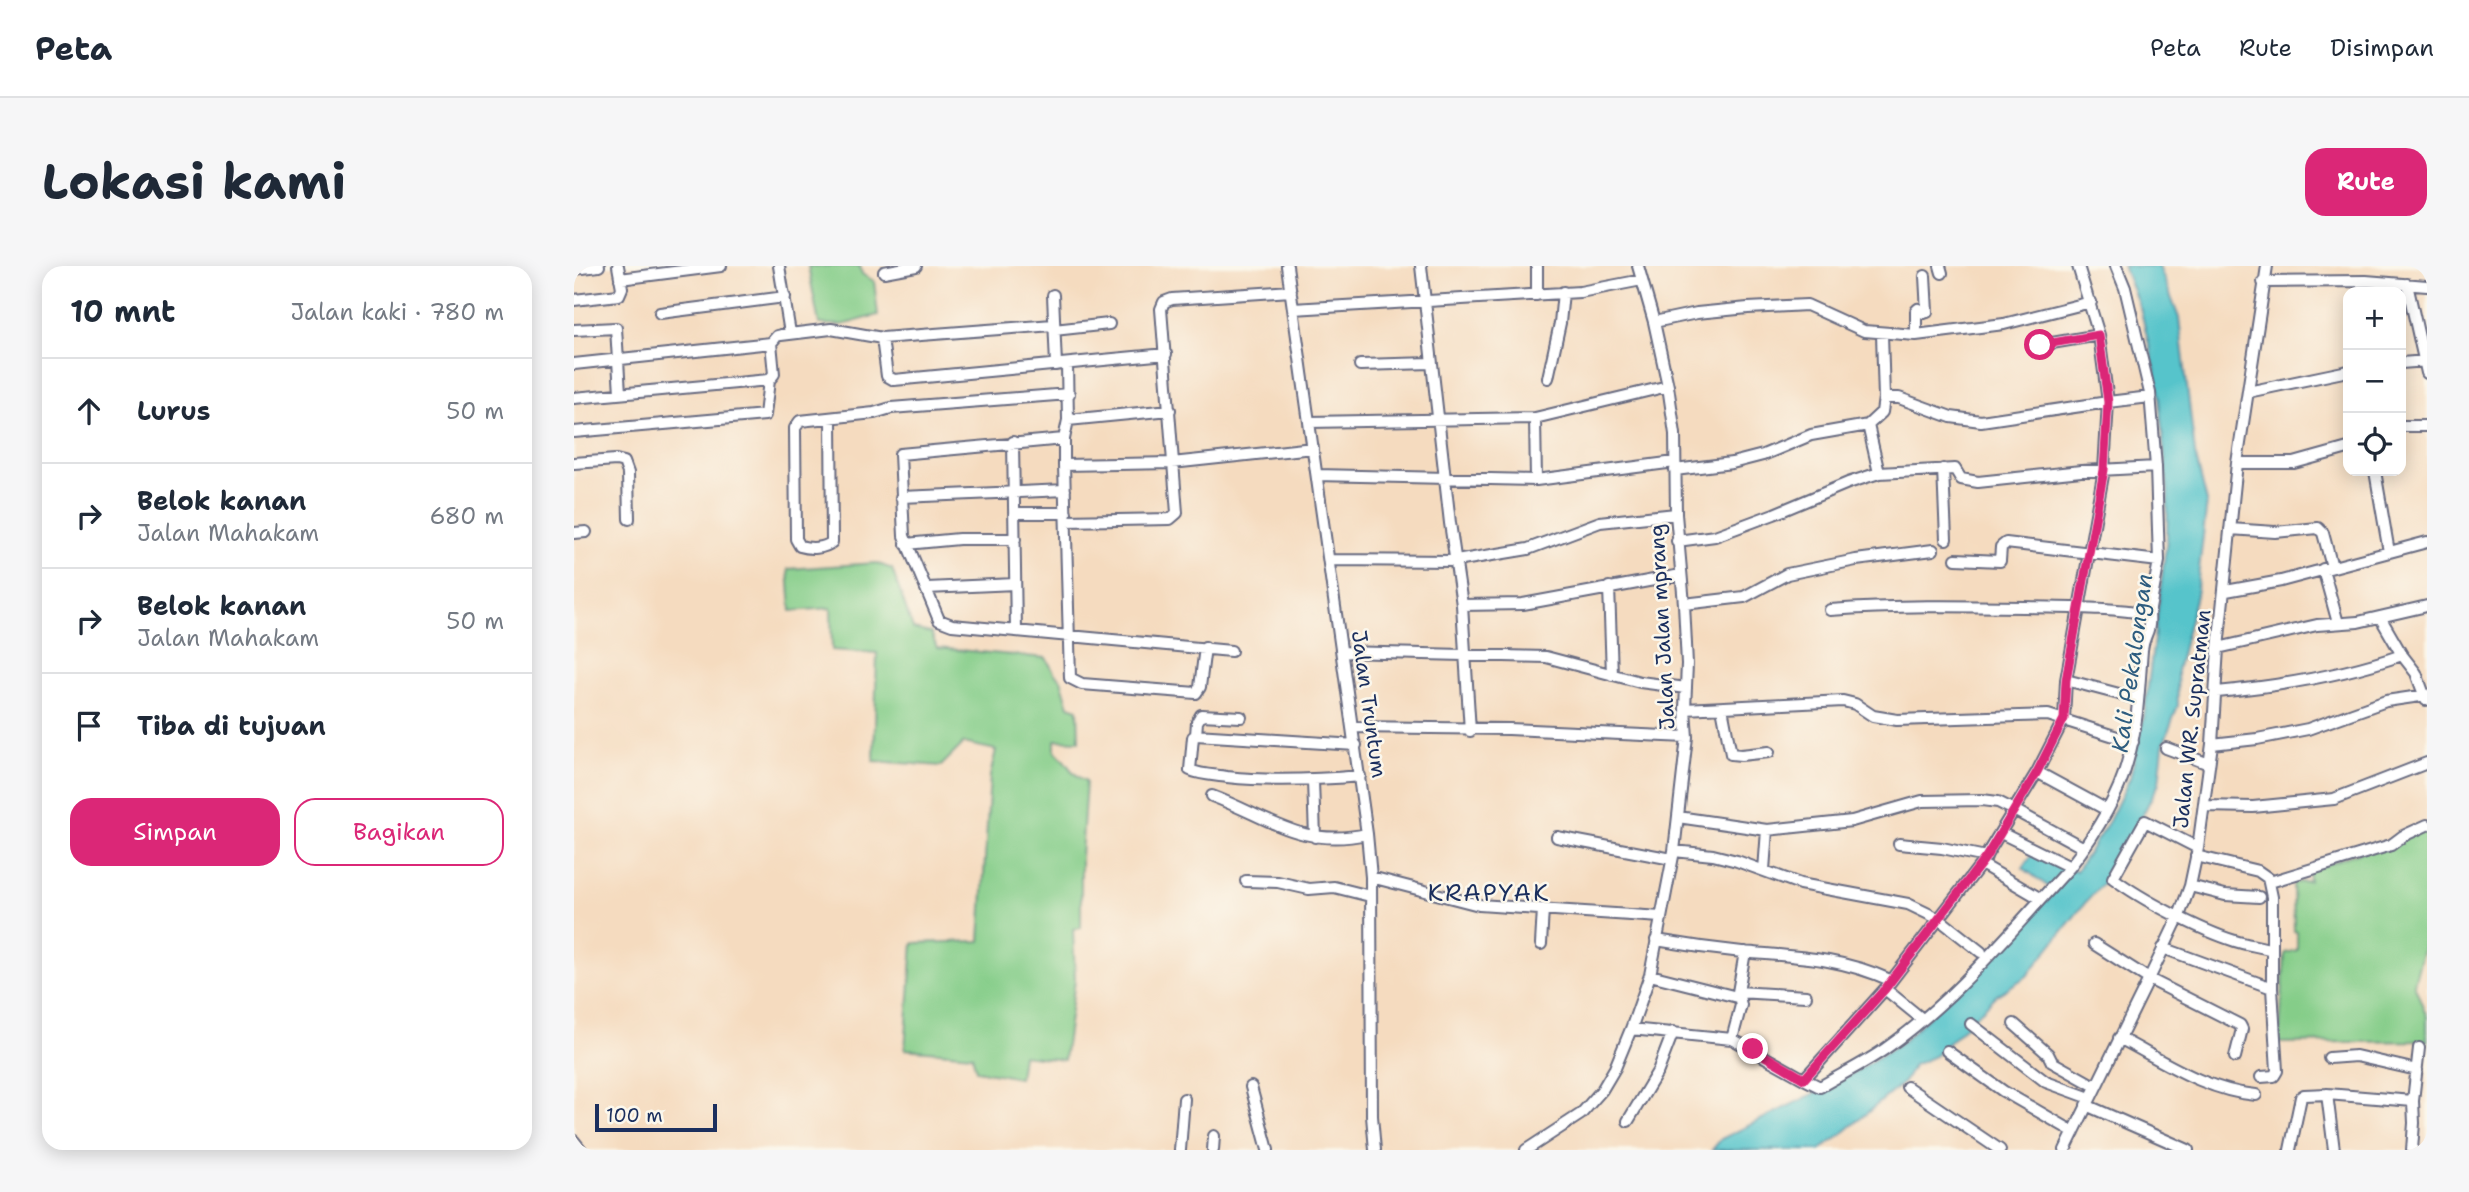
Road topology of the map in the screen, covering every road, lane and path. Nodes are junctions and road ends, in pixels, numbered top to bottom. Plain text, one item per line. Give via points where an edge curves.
1 (599, 266) edge
2 (618, 266) edge
3 (722, 266) edge
4 (779, 266) edge
5 (916, 266) edge
6 (1287, 266) edge
7 (1421, 266) edge
8 (1537, 266) edge
9 (1638, 266) edge
10 (2078, 266) edge
11 (2116, 266) edge
12 (2267, 266) edge
13 (574, 269) edge
14 (884, 272) dead end
15 (1925, 276) dead end
16 (620, 278) junction
17 (1642, 280) junction
18 (2263, 282) junction
19 (2407, 284) junction
20 (2427, 286) edge
21 (1563, 292) junction
22 (1291, 293) junction
23 (1053, 295) dead end
24 (1537, 295) junction
25 (785, 297) junction
26 (574, 300) edge
27 (1425, 300) junction
28 (2091, 302) junction
29 (1293, 309) junction
30 (660, 313) dead end
31 (1654, 322) junction
32 (1109, 324) dead end
33 (1054, 328) junction
34 (574, 330) edge
35 (790, 333) junction
36 (1882, 334) junction
37 (1916, 335) junction
38 (2099, 335) junction
39 (882, 338) junction
40 (771, 344) junction
41 (2040, 345) dead end
42 (1166, 354) junction
43 (618, 358) junction
44 (2426, 361) edge
45 (1433, 363) junction
46 (2406, 363) edge
47 (574, 364) edge
48 (1062, 364) junction
49 (1360, 365) dead end
50 (2343, 372) edge
51 (2427, 373) edge
52 (1548, 378) dead end
53 (769, 380) junction
54 (1668, 386) junction
55 (2248, 392) junction
56 (620, 393) junction
57 (1069, 394) junction
58 (1884, 397) junction
59 (2150, 397) junction
60 (574, 398) edge
61 (2108, 402) junction
62 (1170, 410) junction
63 (1535, 418) junction
64 (831, 419) junction
65 (1068, 420) junction
66 (1439, 420) junction
67 (1309, 422) junction
68 (1868, 425) junction
69 (2427, 425) edge
70 (2406, 426) edge
71 (574, 432) edge
72 (1064, 439) junction
73 (1013, 442) junction
74 (1313, 448) junction
75 (2343, 449) edge
76 (574, 463) edge
77 (1172, 463) junction
78 (2236, 463) junction
79 (1064, 465) junction
80 (1675, 466) junction
81 (2157, 467) junction
82 (1943, 469) junction
83 (2104, 470) junction
84 (1879, 473) junction
85 (1317, 475) junction
86 (2376, 476) edge
87 (1446, 478) junction
88 (1536, 480) junction
89 (1065, 490) junction
90 (1015, 492) junction
91 (901, 497) junction
92 (1015, 513) junction
93 (1676, 514) junction
94 (1066, 517) junction
95 (629, 519) dead end
96 (2230, 529) junction
97 (1015, 539) junction
98 (1946, 539) dead end
99 (1677, 541) junction
100 (2427, 542) edge
101 (906, 544) junction
102 (1933, 550) dead end
103 (2389, 552) junction
104 (2090, 553) junction
105 (1956, 559) dead end
106 (1329, 560) junction
107 (1456, 561) junction
108 (2159, 561) junction
109 (2327, 568) junction
110 (1681, 575) junction
111 (1015, 584) junction
112 (1609, 587) junction
113 (927, 588) junction
114 (2226, 592) junction
115 (1684, 604) junction
116 (1462, 605) junction
117 (2427, 607) edge
118 (2081, 608) junction
119 (1830, 610) dead end
120 (2149, 614) junction
121 (2380, 617) junction
122 (2338, 623) junction
123 (1016, 631) junction
124 (1068, 636) junction
125 (1205, 647) junction
126 (2218, 648) junction
127 (1231, 651) dead end
128 (1343, 652) junction
129 (1465, 654) junction
130 (2402, 655) junction
131 (1612, 675) junction
132 (2066, 680) junction
133 (1686, 688) junction
134 (2217, 691) junction
135 (2426, 698) edge
136 (2138, 699) junction
137 (1722, 708) junction
138 (1685, 709) junction
139 (1241, 717) dead end
140 (2064, 719) junction
141 (1353, 727) junction
142 (1469, 731) junction
143 (1196, 735) junction
144 (1688, 737) junction
145 (2133, 742) junction
146 (2212, 744) junction
147 (1356, 745) junction
148 (2165, 748) dead end
149 (1769, 752) dead end
150 (2209, 764) junction
151 (2426, 767) edge
152 (2037, 772) junction
153 (1360, 776) junction
154 (1313, 781) junction
155 (1212, 796) dead end
156 (2204, 806) junction
157 (2014, 810) junction
158 (2107, 810) junction
159 (1678, 817) junction
160 (2427, 825) edge
161 (1767, 830) junction
162 (2001, 833) junction
163 (1367, 834) junction
164 (1315, 837) junction
165 (1557, 837) dead end
166 (1899, 844) dead end
167 (2084, 848) junction
168 (2197, 852) junction
169 (1673, 855) junction
170 (1984, 860) junction
171 (2070, 867) junction
172 (1764, 870) junction
173 (1371, 877) junction
174 (1246, 881) dead end
175 (2270, 882) junction
176 (2190, 886) junction
177 (1370, 896) junction
178 (2259, 897) dead end
179 (2041, 899) junction
180 (1543, 909) junction
181 (2179, 916) junction
182 (1661, 917) junction
183 (1939, 919) junction
184 (1656, 940) junction
185 (1541, 944) dead end
186 (2094, 944) dead end
187 (2163, 948) junction
188 (2273, 950) junction
189 (1745, 952) junction
190 (1981, 952) dead end
191 (1650, 975) junction
192 (2149, 979) junction
193 (1888, 984) junction
194 (2272, 988) junction
195 (1737, 994) junction
196 (1807, 996) dead end
197 (1922, 1018) junction
198 (1971, 1024) dead end
199 (2014, 1024) dead end
200 (1631, 1029) junction
201 (1673, 1032) junction
202 (2119, 1038) junction
203 (1732, 1039) junction
204 (2419, 1048) dead end
205 (1947, 1051) dead end
206 (2235, 1057) dead end
207 (2329, 1058) dead end
208 (2417, 1070) junction
209 (2261, 1077) dead end
210 (1804, 1079) junction
211 (2095, 1086) junction
212 (1251, 1087) dead end
213 (1907, 1087) dead end
214 (2327, 1094) junction
215 (2256, 1095) dead end
216 (1184, 1099) dead end
217 (2413, 1101) junction
218 (2088, 1102) junction
219 (1628, 1121) dead end
220 (2074, 1132) junction
221 (1214, 1136) dead end
222 (574, 1141) edge
223 (1543, 1146) edge
224 (581, 1150) edge
225 (1180, 1150) edge
226 (1213, 1150) edge
227 (1268, 1150) edge
228 (1375, 1150) edge
229 (1526, 1150) edge
230 (2000, 1150) edge
231 (2065, 1150) edge
232 (2188, 1150) edge
233 (2290, 1150) edge
234 (2334, 1150) edge
235 (2412, 1150) edge

1 - 13 street
2 - 16 street
3 - 16 street
4 - 25 street
5 - 14 street
6 - 22 street, Jalan Truntum
7 - 27 street
8 - 24 street
9 - 17 street, Jalan Jalan mprang
10 - 28 street
11 - 59 street
12 - 18 street, Jalan WR. Supratman
15 - 37 street via 1927,312 1916,311
16 - 26 street via 619,295
17 - 21 street
17 - 31 street, Jalan Jalan mprang
18 - 19 street
18 - 55 street, Jalan WR. Supratman
19 - 20 street
19 - 44 street
21 - 24 street
21 - 52 street
22 - 29 street, Jalan Truntum
22 - 42 street via 1171,303 1161,309
23 - 33 street
24 - 27 street
25 - 30 street
25 - 35 street
27 - 29 street
27 - 45 street
28 - 37 street via 2004,324
28 - 38 street
29 - 67 street, Jalan Truntum
31 - 36 street via 1748,307 1807,305 1855,328
31 - 54 street, Jalan Jalan mprang
32 - 33 street
33 - 39 street
33 - 48 street
34 - 43 street via 616,328
35 - 39 street via 831,329
35 - 40 street via 777,336
36 - 37 street
36 - 58 street
38 - 41 street
38 - 61 street
39 - 48 street via 890,379
40 - 43 street
40 - 53 street via 774,374
42 - 48 street
42 - 62 street
43 - 47 street
43 - 56 street
44 - 46 street
44 - 51 street
45 - 49 street
45 - 66 street
48 - 57 street
50 - 55 street
53 - 56 street
53 - 71 street via 765,415
54 - 63 street
54 - 80 street, Jalan Jalan mprang
55 - 78 street, Jalan WR. Supratman
56 - 60 street
57 - 64 street via 891,408
57 - 65 street
58 - 61 street via 1982,421
58 - 68 street via 1882,412
59 - 61 street
59 - 81 street
61 - 83 street
62 - 65 street
62 - 77 street
63 - 66 street
63 - 88 street
64 - 64 street via 832,542 824,547 800,546 796,539 795,428 800,421
65 - 72 street
66 - 67 street
66 - 87 street
67 - 74 street, Jalan Truntum
68 - 80 street via 1811,435 1752,458
68 - 84 street
69 - 70 street
72 - 73 street
72 - 79 street
73 - 90 street
73 - 91 street via 901,452
74 - 77 street
74 - 85 street, Jalan Truntum
75 - 78 street via 2294,463
76 - 95 street via 624,462
77 - 79 street
77 - 94 street via 1178,510 1173,518
78 - 96 street, Jalan WR. Supratman
79 - 89 street
80 - 88 street
80 - 93 street, Jalan Jalan mprang
81 - 83 street
81 - 108 street
82 - 83 street via 1955,469 1961,480 1978,482
82 - 84 street
82 - 98 street
83 - 104 street
84 - 99 street via 1715,536
85 - 87 street
85 - 106 street, Jalan Truntum
86 - 103 street
87 - 88 street
87 - 107 street
89 - 90 street
89 - 94 street
90 - 91 street
90 - 92 street
91 - 101 street
92 - 94 street
92 - 97 street
93 - 99 street, Jalan Jalan mprang
93 - 107 street via 1600,522 1528,549
94 - 124 street
96 - 109 street via 2318,528 2323,533
96 - 114 street, Jalan WR. Supratman
97 - 101 street
97 - 111 street
99 - 110 street, Jalan Jalan mprang
100 - 103 street
101 - 113 street
102 - 115 street via 1787,574 1744,597
103 - 109 street
104 - 105 street via 2006,543 2000,561
104 - 108 street
104 - 118 street
106 - 107 street
106 - 128 street, Jalan Truntum
107 - 116 street
108 - 120 street
109 - 114 street
109 - 122 street
110 - 112 street
110 - 115 street, Jalan Jalan mprang
111 - 113 street
111 - 123 street
112 - 116 street via 1522,604
112 - 131 street
113 - 123 street via 936,615 946,624
114 - 126 street, Jalan WR. Supratman
115 - 133 street, Jalan Jalan mprang
116 - 129 street
117 - 121 street
118 - 119 street via 1890,606
118 - 120 street
118 - 132 street
120 - 136 street
121 - 122 street
121 - 130 street
122 - 126 street
123 - 124 street
124 - 125 street
124 - 125 street via 1072,681 1192,694 1199,691
125 - 127 street
126 - 134 street, Jalan WR. Supratman
128 - 129 street
128 - 141 street, Jalan Truntum
129 - 131 street via 1546,657
129 - 142 street
130 - 134 street via 2361,669
130 - 135 street
131 - 133 street
132 - 136 street
132 - 140 street
133 - 138 street, Jalan Jalan mprang
134 - 146 street, Jalan WR. Supratman
135 - 146 street via 2386,701 2308,729
136 - 145 street
137 - 138 street
137 - 140 street via 1843,701 1886,720 2048,715
137 - 149 street via 1731,754
138 - 144 street, Jalan Jalan mprang
139 - 143 street via 1201,715
140 - 145 street
140 - 152 street
141 - 142 street
141 - 147 street, Jalan Truntum
142 - 144 street
143 - 147 street
143 - 154 street via 1191,771 1254,780
144 - 159 street, Jalan Jalan mprang
145 - 158 street
146 - 150 street, Jalan WR. Supratman
147 - 153 street, Jalan Truntum
148 - 150 street
150 - 156 street, Jalan WR. Supratman
151 - 156 street via 2334,799 2253,807
152 - 157 street
152 - 158 street
153 - 154 street
153 - 163 street, Jalan Truntum
154 - 164 street
155 - 164 street via 1290,832
156 - 168 street, Jalan WR. Supratman
157 - 161 street via 1982,800 1922,801 1852,821
157 - 162 street
157 - 167 street
158 - 167 street
159 - 161 street
159 - 169 street, Jalan Jalan mprang
160 - 175 street via 2391,845
161 - 172 street
162 - 170 street
162 - 171 street
163 - 164 street
163 - 173 street, Jalan Truntum
165 - 169 street
166 - 170 street via 1942,848
167 - 171 street
168 - 175 street via 2258,871
168 - 176 street, Jalan WR. Supratman
168 - 181 street via 2146,821 2113,877
169 - 172 street via 1713,855
169 - 182 street, Jalan Jalan mprang
170 - 179 street
170 - 183 street
171 - 179 street
172 - 183 street via 1800,884 1908,905
173 - 177 street, Jalan Truntum
173 - 180 street via 1479,905
174 - 177 street via 1309,889 1334,887
175 - 188 street
176 - 178 street
176 - 181 street, Jalan WR. Supratman
177 - 228 street, Jalan Truntum
179 - 197 street via 1988,957
180 - 182 street
180 - 185 street
181 - 187 street, Jalan WR. Supratman
181 - 188 street via 2237,942
182 - 184 street, Jalan Jalan mprang
183 - 190 street
183 - 193 street
184 - 189 street
184 - 191 street, Jalan Jalan mprang
186 - 192 street
187 - 192 street, Jalan WR. Supratman
187 - 194 street
188 - 194 street
189 - 193 street via 1835,961 1859,967
189 - 195 street
191 - 195 street
191 - 200 street, Jalan Jalan mprang
192 - 202 street, Jalan WR. Supratman
192 - 206 street via 2241,1025
193 - 197 street
193 - 210 street
194 - 209 street via 2277,1071 2274,1076
195 - 196 street
195 - 203 street via 1741,1005
197 - 210 street via 1882,1051 1820,1087
198 - 218 street via 2046,1082
199 - 211 street via 2052,1062
200 - 201 street
200 - 223 street, Jalan Jalan mprang via 1609,1079 1590,1104
201 - 203 street
201 - 219 street via 1658,1071
202 - 211 street, Jalan WR. Supratman
202 - 215 street via 2208,1084
203 - 210 street
204 - 208 street
205 - 220 street via 2003,1091
207 - 208 street via 2356,1056
208 - 217 street
211 - 218 street, Jalan WR. Supratman
212 - 227 street
213 - 230 street
214 - 217 street
214 - 233 street via 2301,1097
214 - 234 street
216 - 225 street
217 - 235 street
218 - 220 street, Jalan WR. Supratman
218 - 232 street
220 - 231 street, Jalan WR. Supratman
221 - 226 street
222 - 224 street
223 - 229 street, Jalan Jalan mprang

